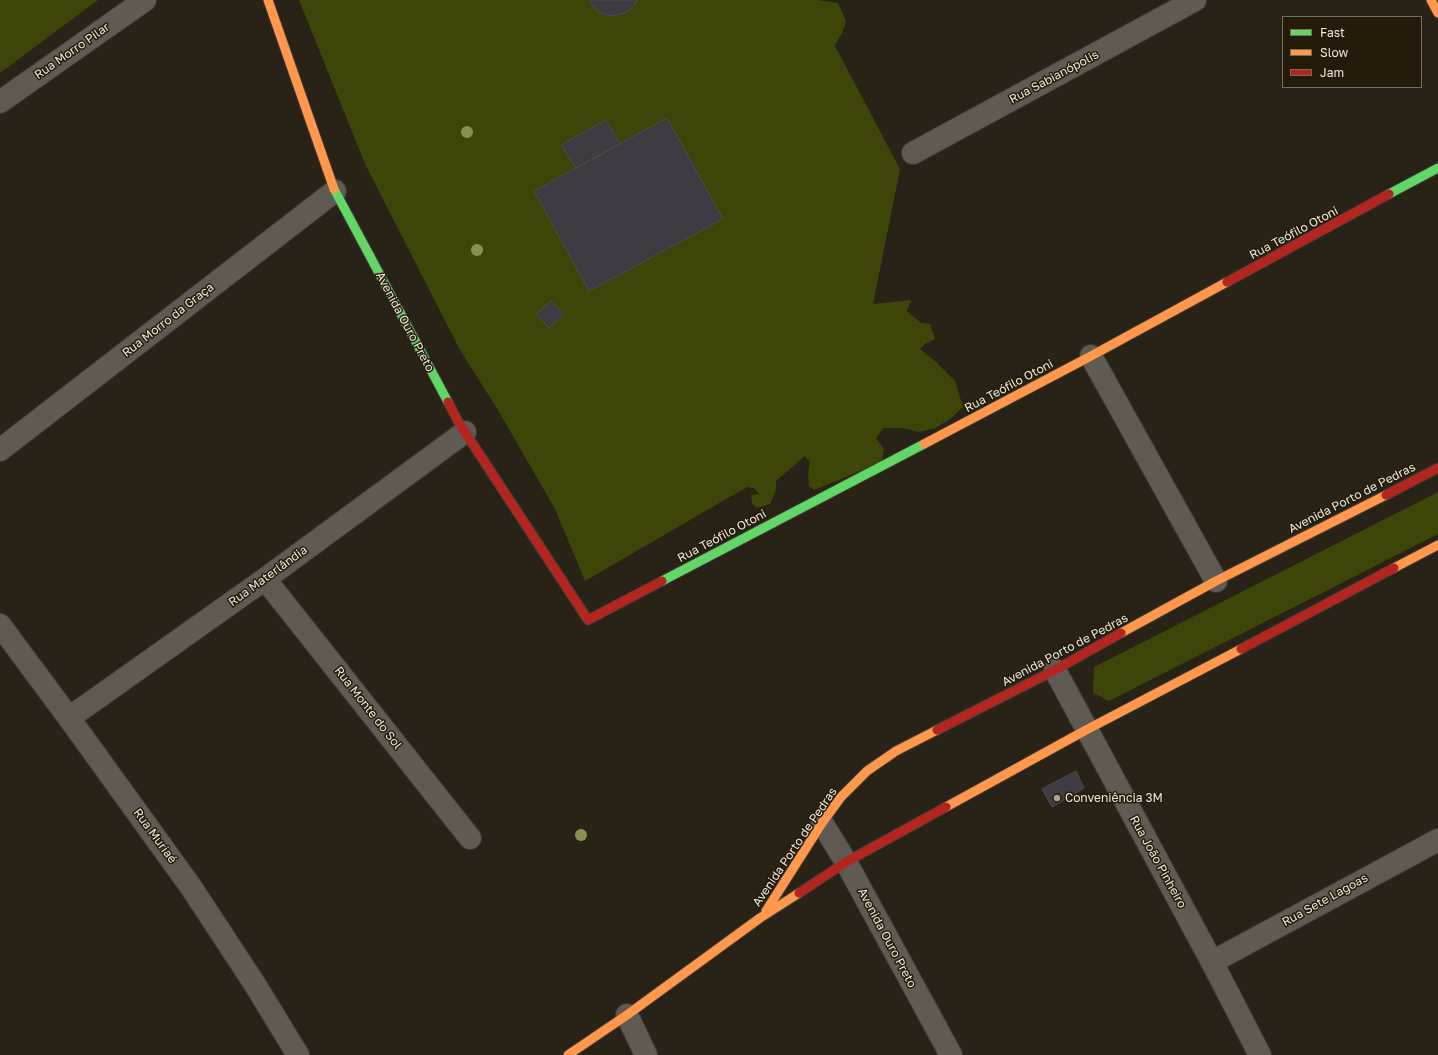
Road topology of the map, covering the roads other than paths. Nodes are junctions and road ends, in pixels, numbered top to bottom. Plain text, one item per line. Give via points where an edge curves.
1 (145, 0) edge
2 (268, 0) edge
3 (1196, 0) edge
4 (1431, 0) edge
5 (1438, 13) edge
6 (0, 102) edge
7 (913, 153) dead end
8 (1438, 168) edge
9 (336, 191) junction
10 (1091, 356) junction
11 (465, 432) junction
12 (0, 450) edge
13 (1438, 468) edge
14 (1438, 545) edge
15 (265, 579) junction
16 (1216, 581) junction
17 (588, 620) joint
18 (0, 625) edge
19 (1054, 670) junction
20 (69, 718) junction
21 (1086, 730) junction
22 (822, 823) junction
23 (470, 838) dead end
24 (1438, 840) edge
25 (846, 862) junction
26 (760, 918) junction
27 (1212, 962) junction
28 (627, 1015) junction
29 (298, 1055) edge
30 (568, 1055) edge
31 (646, 1055) edge
32 (951, 1055) edge
33 (1260, 1055) edge

1 - 6 street, Rua Morro Pilar
2 - 9 main road, Avenida Ouro Preto
3 - 7 street, Rua Sabianópolis
4 - 5 main road
8 - 10 main road, Rua Teófilo Otoni
9 - 11 main road, Avenida Ouro Preto
9 - 12 street, Rua Morro da Graça
10 - 16 street
10 - 17 main road, Rua Teófilo Otoni
11 - 15 street, Rua Materlândia
11 - 17 main road, Avenida Ouro Preto
13 - 16 main road, Avenida Porto de Pedras
14 - 21 main road, Avenida Porto de Pedras
15 - 20 street, Rua Materlândia
15 - 23 street, Rua Monte do Sol
16 - 19 main road, Avenida Porto de Pedras
18 - 20 street, Rua Muriaé
19 - 21 street, Rua João Pinheiro
19 - 22 main road, Avenida Porto de Pedras via 896,751 867,771 841,797
20 - 29 street, Rua Muriaé via 191,887
21 - 25 main road, Avenida Porto de Pedras
21 - 27 street, Rua João Pinheiro
22 - 25 street, Avenida Ouro Preto
22 - 26 main road, Avenida Porto de Pedras
24 - 27 street, Rua Sete Lagoas
25 - 26 main road, Avenida Porto de Pedras
25 - 32 street, Avenida Ouro Preto
26 - 28 main road, Avenida Porto de Pedras
27 - 33 street, Rua João Pinheiro
28 - 30 main road, Avenida Porto de Pedras
28 - 31 street

